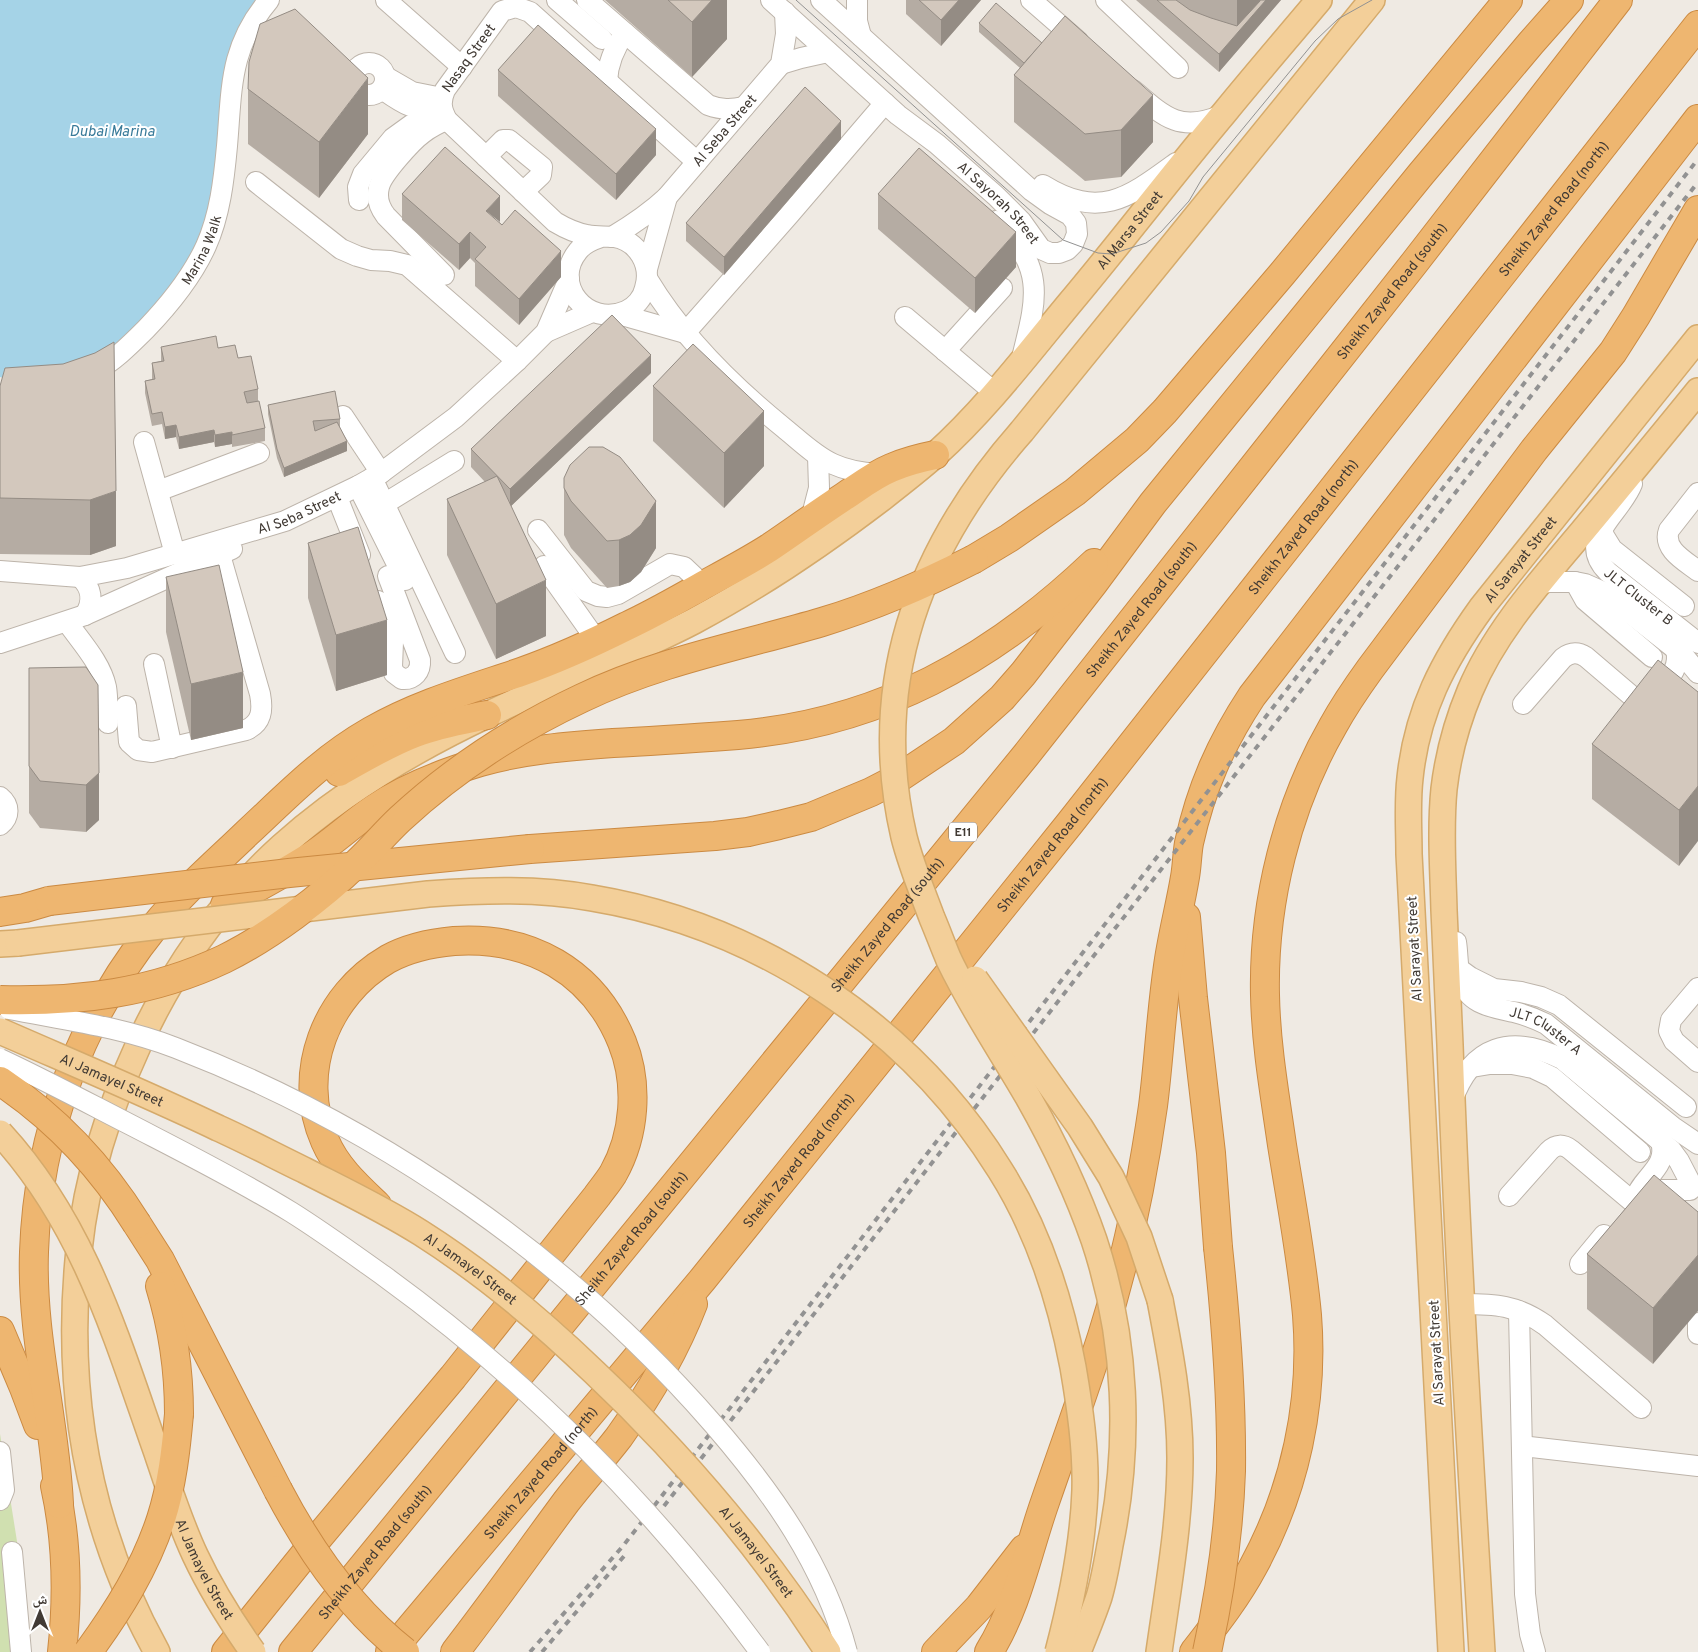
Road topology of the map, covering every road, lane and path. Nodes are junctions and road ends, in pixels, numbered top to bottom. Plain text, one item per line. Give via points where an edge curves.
1 (269, 0) edge
2 (386, 0) edge
3 (557, 0) edge
4 (587, 0) edge
5 (821, 0) edge
6 (857, 0) edge
7 (1031, 0) edge
8 (1106, 0) edge
9 (1319, 0) edge
10 (1372, 0) edge
11 (1508, 0) edge
12 (1545, 0) edge
13 (1570, 0) edge
14 (1618, 0) edge
15 (778, 6) edge
16 (1698, 25) edge
17 (614, 32) junction
18 (861, 36) junction
19 (828, 52) junction
20 (1095, 56) edge
21 (781, 64) junction
22 (462, 67) junction
23 (1178, 68) dead end
24 (601, 75) junction
25 (1117, 75) edge
26 (384, 83) dead end
27 (744, 107) junction
28 (892, 109) junction
29 (443, 110) junction
30 (1222, 115) junction
31 (1698, 119) edge
32 (974, 137) junction
33 (1196, 148) junction
34 (486, 157) junction
35 (697, 162) junction
36 (1421, 174) junction
37 (256, 182) dead end
38 (523, 192) junction
39 (667, 197) junction
40 (360, 200) dead end
41 (1698, 210) edge
42 (555, 222) junction
43 (606, 237) junction
44 (570, 270) junction
45 (444, 275) dead end
46 (647, 275) junction
47 (1002, 288) edge
48 (592, 312) junction
49 (618, 314) junction
50 (905, 317) dead end
51 (546, 332) junction
52 (686, 333) junction
53 (1698, 338) edge
54 (945, 351) junction
55 (518, 362) junction
56 (1020, 362) junction
57 (72, 383) edge
58 (1698, 391) edge
59 (995, 393) junction
60 (343, 416) dead end
61 (144, 442) dead end
62 (259, 453) dead end
63 (935, 455) junction
64 (818, 456) junction
65 (454, 461) dead end
66 (878, 474) junction
67 (370, 479) junction
68 (158, 491) junction
69 (1698, 493) edge
70 (337, 497) junction
71 (1153, 503) junction
72 (384, 504) junction
73 (1555, 516) junction
74 (811, 519) junction
75 (285, 521) junction
76 (538, 530) dead end
77 (1590, 532) junction
78 (175, 554) junction
79 (220, 555) junction
80 (544, 566) dead end
81 (0, 571) edge
82 (1698, 571) edge
83 (80, 577) junction
84 (375, 578) junction
85 (1575, 582) junction
86 (1538, 584) junction
87 (703, 585) junction
88 (1678, 596) dead end
89 (420, 609) dead end
90 (76, 618) junction
91 (597, 641) junction
92 (0, 643) edge
93 (1691, 643) edge
94 (455, 652) dead end
95 (1652, 657) dead end
96 (154, 664) dead end
97 (1698, 673) edge
98 (1680, 697) edge
99 (1523, 704) dead end
100 (126, 706) dead end
101 (1644, 713) junction
102 (487, 715) junction
103 (108, 723) dead end
104 (172, 748) junction
105 (0, 797) edge
106 (274, 808) junction
107 (0, 825) edge
108 (1185, 878) junction
109 (1444, 896) junction
110 (0, 900) edge
111 (49, 901) junction
112 (225, 904) junction
113 (0, 912) edge
114 (933, 920) junction
115 (9, 944) edge
116 (1459, 968) junction
117 (1698, 988) edge
118 (0, 1000) edge
119 (0, 1007) edge
120 (0, 1031) edge
121 (0, 1059) edge
122 (1698, 1062) edge
123 (1470, 1068) junction
124 (0, 1081) edge
125 (1452, 1103) junction
126 (1686, 1107) dead end
127 (0, 1133) edge
128 (1693, 1136) edge
129 (1661, 1142) junction
130 (1629, 1146) dead end
131 (1693, 1188) edge
132 (1509, 1196) dead end
133 (1626, 1210) junction
134 (384, 1211) junction
135 (137, 1224) junction
136 (1580, 1264) dead end
137 (703, 1279) junction
138 (1462, 1304) junction
139 (1519, 1310) junction
140 (1698, 1323) edge
141 (0, 1331) edge
142 (1698, 1334) edge
143 (1641, 1408) dead end
144 (1522, 1446) junction
145 (0, 1452) edge
146 (1698, 1466) edge
147 (0, 1500) edge
148 (59, 1504) junction
149 (1033, 1536) junction
150 (12, 1552) dead end
151 (156, 1650) edge
152 (20, 1652) edge
153 (62, 1652) edge
154 (88, 1652) edge
155 (226, 1652) edge
156 (253, 1652) edge
157 (293, 1652) edge
158 (390, 1652) edge
159 (405, 1652) edge
160 (455, 1652) edge
161 (760, 1652) edge
162 (828, 1652) edge
163 (847, 1652) edge
164 (936, 1652) edge
165 (989, 1652) edge
166 (1058, 1652) edge
167 (1078, 1652) edge
168 (1160, 1652) edge
169 (1194, 1652) edge
170 (1207, 1652) edge
171 (1452, 1652) edge
172 (1482, 1652) edge
173 (1535, 1652) edge

1 - 57 street, Marina Walk via 257,14 240,46 229,105 224,177 206,245 186,281 161,313 123,352 101,369
2 - 22 street
3 - 17 street
4 - 17 street
5 - 18 street, Al Sayorah Street
6 - 18 street
7 - 20 street
8 - 23 street
9 - 30 main road, Al Marsa Street
10 - 114 main road, bridge via 979,483 929,571 906,635 899,667 894,696 893,753 905,838
11 - 118 highway, bridge via 1192,381 1137,440 1036,521 974,559 864,608 652,669 557,710 486,752 441,785 311,902 262,937 225,958 169,981 110,995
12 - 36 highway via 1488,70
13 - 36 highway
14 - 157 highway, Sheikh Zayed Road (south) / E11 via 1032,747
15 - 19 street, Al Sayorah Street
15 - 21 street via 786,34
16 - 137 highway, Sheikh Zayed Road (north) via 1070,822
17 - 24 street via 596,54
17 - 27 street via 708,105 728,110
18 - 32 street, Al Sayorah Street
19 - 21 street
19 - 28 street, Al Sayorah Street
21 - 27 street, Al Seba Street
22 - 24 street, Nasaq Street via 502,11 516,7 530,12
22 - 29 street, Nasaq Street via 445,90
24 - 35 street, Nasaq Street
25 - 30 street via 1160,113 1176,121 1192,123
26 - 29 street via 400,102 425,110
27 - 35 street, Al Seba Street
28 - 32 street, Al Sayorah Street via 1002,202 1041,249 1059,253 1067,250 1077,234 1076,223 1070,215 1032,191
28 - 52 street via 789,216
28 - 56 street, Al Sayorah Street via 916,139 1017,242 1027,258 1035,295
29 - 34 street
29 - 40 street via 411,124 394,138 363,174 358,186
29 - 45 street via 381,180 378,196 386,216
30 - 33 main road, Al Marsa Street
31 - 108 highway via 1252,696 1218,752 1206,783 1188,846
32 - 33 street, Al Sayorah Street via 1058,194 1091,203 1132,194
33 - 56 main road, Al Marsa Street
34 - 38 street
34 - 38 street via 503,140 509,140 542,167 541,175
35 - 39 street, Al Seba Street
36 - 71 highway
37 - 55 street via 349,253 370,260 407,265
38 - 42 street
39 - 43 street, Al Seba Street via 644,217
39 - 46 street, Al Seba Street
41 - 169 highway via 1613,352 1518,471 1350,697 1316,758 1291,823 1281,856 1269,924 1265,993 1270,1063 1307,1316 1305,1404 1287,1490 1265,1544 1239,1591
42 - 43 street via 585,235
42 - 44 street
43 - 44 street via 588,242 578,250
43 - 46 street via 624,240 635,247 643,257
44 - 48 street via 571,289 583,306
44 - 51 street, Al Seba Street
46 - 49 street via 644,292 638,302
46 - 52 street via 667,310
47 - 54 street
48 - 49 street
48 - 51 street, Al Seba Street
49 - 52 street
50 - 54 street
51 - 55 street, Al Seba Street
52 - 64 street via 746,397
53 - 73 main road, Al Sarayat Street
54 - 59 street
55 - 67 street, Al Seba Street via 456,417
56 - 59 main road, Al Marsa Street
58 - 77 main road, Al Sarayat Street via 1639,463
59 - 63 main road, Al Marsa Street
60 - 67 street
61 - 68 street
62 - 68 street
63 - 66 highway via 906,462
63 - 102 main road, Al Marsa Street via 857,517 740,595 648,643
64 - 66 street via 847,470
64 - 74 street via 819,488
65 - 72 street
66 - 74 highway
67 - 70 street, Al Seba Street
67 - 72 street
67 - 89 street
68 - 78 street
69 - 82 street via 1667,536 1673,551
70 - 75 street, Al Seba Street
70 - 84 street
71 - 111 highway, bridge via 1002,698 954,741 900,777 811,817 715,836 530,849
71 - 112 highway via 1091,565 1023,622 951,671 893,700 800,727 741,735 549,749 483,761 427,780 375,808 316,853
72 - 94 street
73 - 77 main road
73 - 171 main road, Al Sarayat Street via 1482,607 1441,670 1415,742 1409,779 1409,854
74 - 87 highway
75 - 78 street, Al Seba Street
75 - 79 street
76 - 87 street via 586,590 598,596 618,594 670,564 684,567
77 - 86 main road, Al Sarayat Street
77 - 88 street via 1604,536 1612,549 1640,564
77 - 93 street, JLT Cluster B via 1597,537 1595,547 1601,565
78 - 83 street, Al Seba Street
79 - 90 street
79 - 104 street via 260,694 260,717 246,730
80 - 91 street
81 - 83 street, Al Seba Street
83 - 90 street via 90,590 92,599 90,608
84 - 84 street via 420,660 407,656 393,657 393,642
85 - 86 street, JLT Cluster B
85 - 93 street, JLT Cluster B via 1603,592
85 - 95 street via 1593,616 1627,644
86 - 109 main road, Al Sarayat Street via 1488,656 1459,720 1444,788
87 - 91 highway
90 - 92 street
90 - 103 street via 106,687
91 - 106 highway via 392,720 322,764
93 - 97 street, JLT Cluster B via 1689,661
93 - 101 street
96 - 104 street
98 - 101 street via 1664,700
99 - 101 street via 1563,658 1577,653 1586,657
100 - 104 street via 129,742 133,746 152,752
102 - 106 highway via 416,732
102 - 112 main road, Al Marsa Street via 418,750 325,810 272,854
105 - 107 street via 8,812
106 - 148 highway via 187,891 130,960 85,1036 54,1119 39,1192 33,1281 37,1340 56,1458
108 - 149 highway via 1172,938 1153,1106 1122,1265 1102,1334
108 - 170 highway, bridge via 1190,968 1211,1153 1230,1380 1228,1520
109 - 116 street, JLT Cluster A
109 - 125 main road, Al Sarayat Street
110 - 111 highway
111 - 113 highway
112 - 151 main road, Al Marsa Street via 166,990 120,1085 88,1189 78,1261 75,1370 89,1478 122,1583
114 - 167 main road, bridge via 950,961 1031,1103 1074,1189 1094,1240 1113,1311 1123,1401 1120,1483 1102,1585
114 - 168 main road, bridge via 1085,1134 1126,1207 1151,1268 1172,1365 1179,1435 1178,1505
115 - 166 main road, bridge via 428,894 554,892 631,905 706,928 742,943 811,980 904,1052 957,1109 1016,1198 1053,1284 1077,1391 1085,1487 1080,1550
116 - 126 street via 1470,978 1494,989 1522,992 1559,1005 1670,1088
116 - 128 street, JLT Cluster A via 1466,991 1476,1001 1530,1016 1546,1024
117 - 122 street via 1671,1020 1669,1031 1674,1041
119 - 163 street, bridge via 138,1035 253,1081 400,1159 529,1249 585,1296 659,1366 752,1470 786,1518 815,1570
120 - 134 main road, Al Jamayel Street, bridge via 218,1128
121 - 161 street, bridge via 264,1196 357,1257 435,1314 531,1394 627,1489 700,1572
123 - 125 street, JLT Cluster A via 1458,1084
123 - 129 street, JLT Cluster A via 1484,1054 1503,1047 1524,1046 1544,1050 1562,1059
123 - 130 street via 1512,1064 1552,1077
124 - 135 highway, bridge via 74,1140 108,1180
125 - 138 main road, Al Sarayat Street
127 - 156 main road, Al Jamayel Street, bridge via 49,1196 84,1258 111,1323 188,1540 214,1592
129 - 131 street, JLT Cluster A via 1679,1160
129 - 133 street via 1660,1162
131 - 133 street via 1649,1192
132 - 133 street via 1552,1147 1562,1145 1571,1150
133 - 136 street
134 - 155 highway, bridge via 354,1183 333,1156 319,1126 313,1092 315,1058 334,1010 369,972 390,958 440,942 492,941 518,947 564,967 601,1003 615,1025 631,1074 630,1126 613,1174 453,1377
134 - 162 main road, Al Jamayel Street, bridge via 454,1254 513,1298 635,1412 732,1519
135 - 154 highway, bridge via 160,1283 173,1335 179,1387 177,1440 168,1493 152,1543 128,1592
135 - 159 highway, bridge via 160,1260 310,1547 371,1622
137 - 158 highway, Sheikh Zayed Road (north)
137 - 160 highway via 684,1328 643,1402
138 - 139 street via 1495,1304
138 - 172 main road, Al Sarayat Street
139 - 143 street via 1545,1325
139 - 144 street
140 - 142 street
141 - 148 highway via 35,1416
144 - 146 street
144 - 173 street via 1525,1594
145 - 147 street via 4,1490
148 - 153 highway via 66,1587
149 - 164 highway via 991,1592
149 - 165 highway via 1015,1599
150 - 152 street

